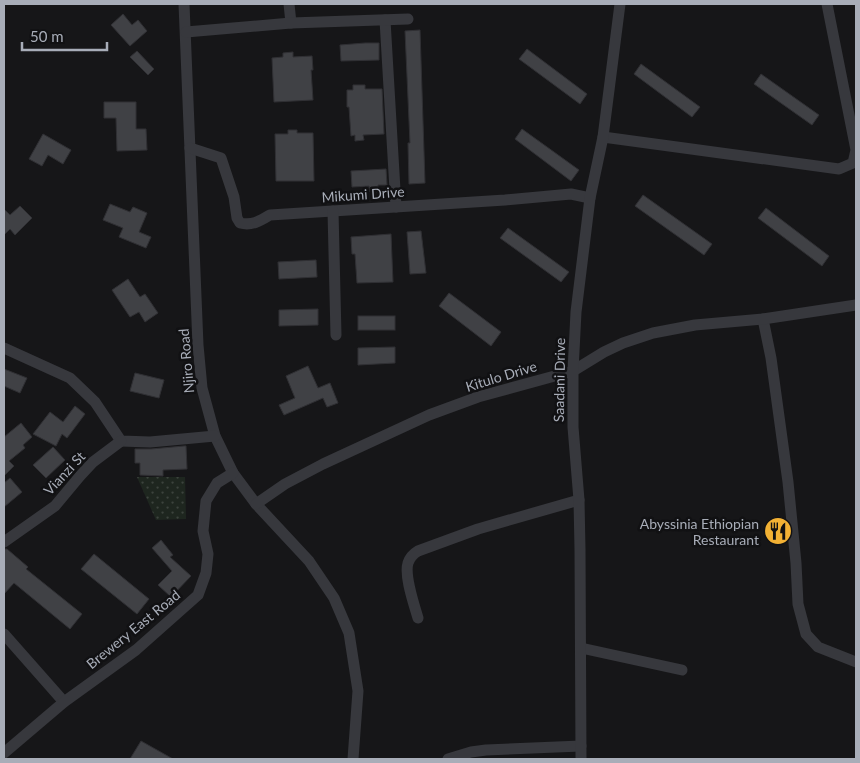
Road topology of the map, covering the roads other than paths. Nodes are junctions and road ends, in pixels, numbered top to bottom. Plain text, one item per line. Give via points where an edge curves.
1 (184, 4) edge
2 (289, 4) edge
3 (620, 4) edge
4 (827, 4) edge
5 (408, 19) dead end
6 (384, 20) junction
7 (291, 23) junction
8 (186, 32) junction
9 (604, 137) junction
10 (190, 148) junction
11 (590, 198) junction
12 (396, 207) junction
13 (332, 211) junction
14 (856, 305) edge
15 (763, 319) junction
16 (336, 335) dead end
17 (4, 348) edge
18 (573, 371) junction
19 (214, 436) junction
20 (121, 441) junction
21 (233, 473) junction
22 (579, 500) junction
23 (256, 504) junction
24 (4, 542) edge
25 (418, 618) dead end
26 (4, 634) edge
27 (581, 648) junction
28 (856, 662) edge
29 (682, 670) dead end
30 (64, 702) junction
31 (581, 746) junction
32 (4, 753) edge
33 (352, 759) edge
34 (448, 759) edge
35 (581, 759) edge

1 - 8 street, Njiro Road
2 - 7 street
3 - 9 street, Saadani Drive
4 - 9 street via 856,150 853,163 839,169
5 - 6 street
6 - 7 street
6 - 12 street
7 - 8 street
8 - 10 street, Njiro Road
9 - 11 street, Saadani Drive
10 - 13 street, Mikumi Drive via 221,158 240,223 254,224 270,215
10 - 19 street, Njiro Road via 198,346 202,388
11 - 12 street, Mikumi Drive via 571,194
11 - 18 street, Saadani Drive via 576,312
12 - 13 street, Mikumi Drive
13 - 16 street
14 - 15 street, Kitulo Drive
15 - 18 street, Kitulo Drive via 695,325 653,334 623,343
15 - 28 street via 788,482 798,604 806,634 818,647
17 - 20 street via 70,378 95,402
18 - 22 street, Saadani Drive via 573,427
18 - 23 street, Kitulo Drive via 478,397 429,415 323,464
19 - 20 street via 150,442
19 - 21 street, Njiro Road
20 - 24 street, Vianzi St via 93,462 54,506
21 - 23 street, Njiro Road
21 - 30 street, Brewery East Road via 217,484 206,500 203,531 208,554 206,573 198,595 136,650
22 - 25 street via 478,529 411,556 407,565 409,586
22 - 27 street, Saadani Drive
23 - 33 street, Njiro Road via 309,561 334,598 349,633 358,691
26 - 30 street
27 - 29 street
27 - 31 street, Saadani Drive
30 - 32 street, Brewery East Road
31 - 34 street via 486,750
31 - 35 street, Saadani Drive

